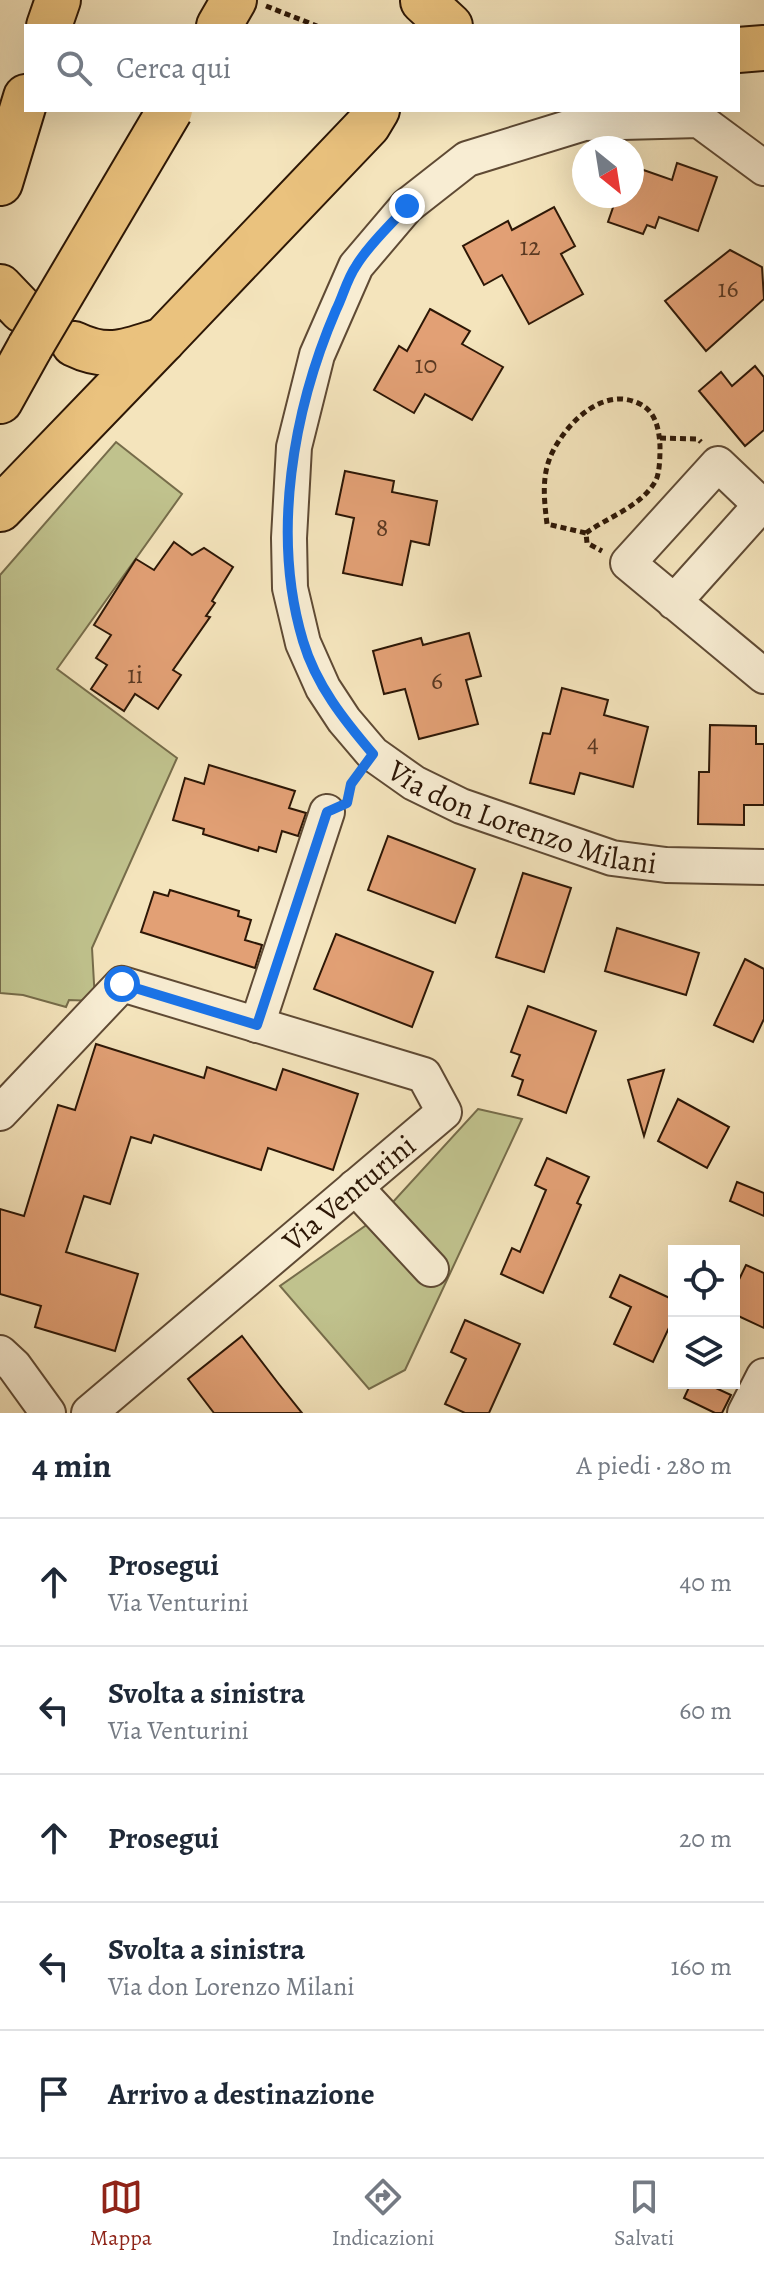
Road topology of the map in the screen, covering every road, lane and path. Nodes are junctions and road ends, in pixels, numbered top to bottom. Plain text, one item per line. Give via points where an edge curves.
1 (58, 0) edge
2 (423, 0) edge
3 (249, 3) edge
4 (50, 24) edge
5 (222, 24) edge
6 (311, 24) edge
7 (419, 24) edge
8 (448, 24) edge
9 (764, 48) edge
10 (740, 50) edge
11 (24, 103) edge
12 (169, 112) edge
13 (379, 115) edge
14 (764, 168) edge
15 (1, 172) edge
16 (17, 315) edge
17 (163, 340) junction
18 (74, 344) dead end
19 (0, 401) edge
20 (660, 438) junction
21 (718, 464) junction
22 (0, 509) edge
23 (586, 533) junction
24 (628, 563) junction
25 (674, 602) junction
26 (764, 676) edge
27 (373, 754) junction
28 (327, 812) joint
29 (764, 867) edge
30 (257, 1025) junction
31 (0, 1113) edge
32 (355, 1187) junction
33 (431, 1269) dead end
34 (5, 1368) edge
35 (764, 1376) edge
36 (48, 1413) edge
37 (89, 1413) edge
38 (745, 1413) edge

1 - 4 main road
2 - 7 main road
2 - 8 main road
3 - 5 main road
3 - 6 path
9 - 10 main road
11 - 15 main road
12 - 16 main road, bridge
13 - 17 main road
14 - 27 street, Via don Lorenzo Milani via 699,120 584,123 467,159 407,206 356,266 317,355 294,447 290,588 303,643 323,688
16 - 19 main road
17 - 18 main road via 124,352 94,354
17 - 22 main road
20 - 21 path via 698,439
20 - 23 path via 657,481 631,507
20 - 23 path via 650,409 628,398 609,399 585,411 568,428 551,453 542,488 547,524
21 - 24 street
21 - 25 street via 761,505
23 - 24 path via 587,543
24 - 25 street
25 - 26 street
27 - 28 path via 351,784 347,803
27 - 29 street, Via don Lorenzo Milani via 414,783 461,806 612,858
28 - 30 street
30 - 31 street, Via Venturini via 122,984
30 - 32 street, Via Venturini via 424,1075 444,1112
32 - 33 street
32 - 37 street, Via Venturini
34 - 36 street
35 - 38 street

